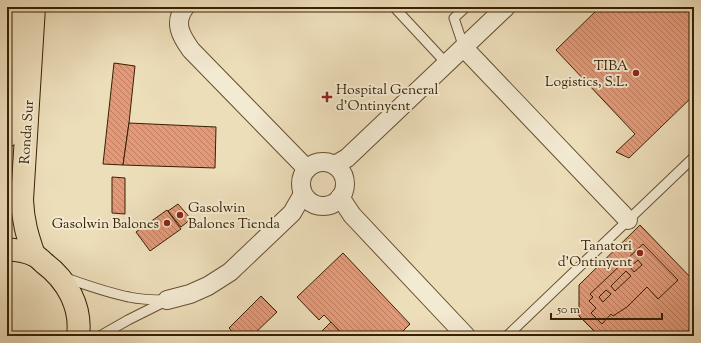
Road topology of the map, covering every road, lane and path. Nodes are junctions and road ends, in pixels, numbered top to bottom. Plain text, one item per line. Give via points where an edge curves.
1 (16, 7) edge
2 (34, 7) edge
3 (185, 7) edge
4 (394, 7) edge
5 (466, 7) edge
6 (506, 7) edge
7 (464, 48) junction
8 (447, 64) junction
9 (7, 136) edge
10 (694, 156) edge
11 (341, 164) junction
12 (307, 169) junction
13 (307, 198) junction
14 (338, 200) junction
15 (628, 220) junction
16 (7, 249) edge
17 (34, 255) junction
18 (59, 275) junction
19 (167, 300) junction
20 (78, 336) edge
21 (100, 336) edge
22 (466, 336) edge
23 (507, 336) edge

1 - 9 main road, Ronda Sur
2 - 17 main road, Ronda Sur via 22,200 25,226
3 - 12 street via 178,22 180,32 189,46
4 - 8 lane
5 - 7 lane via 454,18
6 - 7 street
7 - 8 street
7 - 15 street
8 - 11 street
10 - 15 lane
11 - 12 street via 322,161
11 - 14 street via 345,184
12 - 13 street via 301,180 301,187
13 - 14 street via 322,206
13 - 19 street via 230,272 208,286
14 - 22 street
15 - 23 lane
16 - 17 main road
17 - 18 main road
18 - 19 lane via 129,298
18 - 20 main road via 76,307
19 - 21 lane

